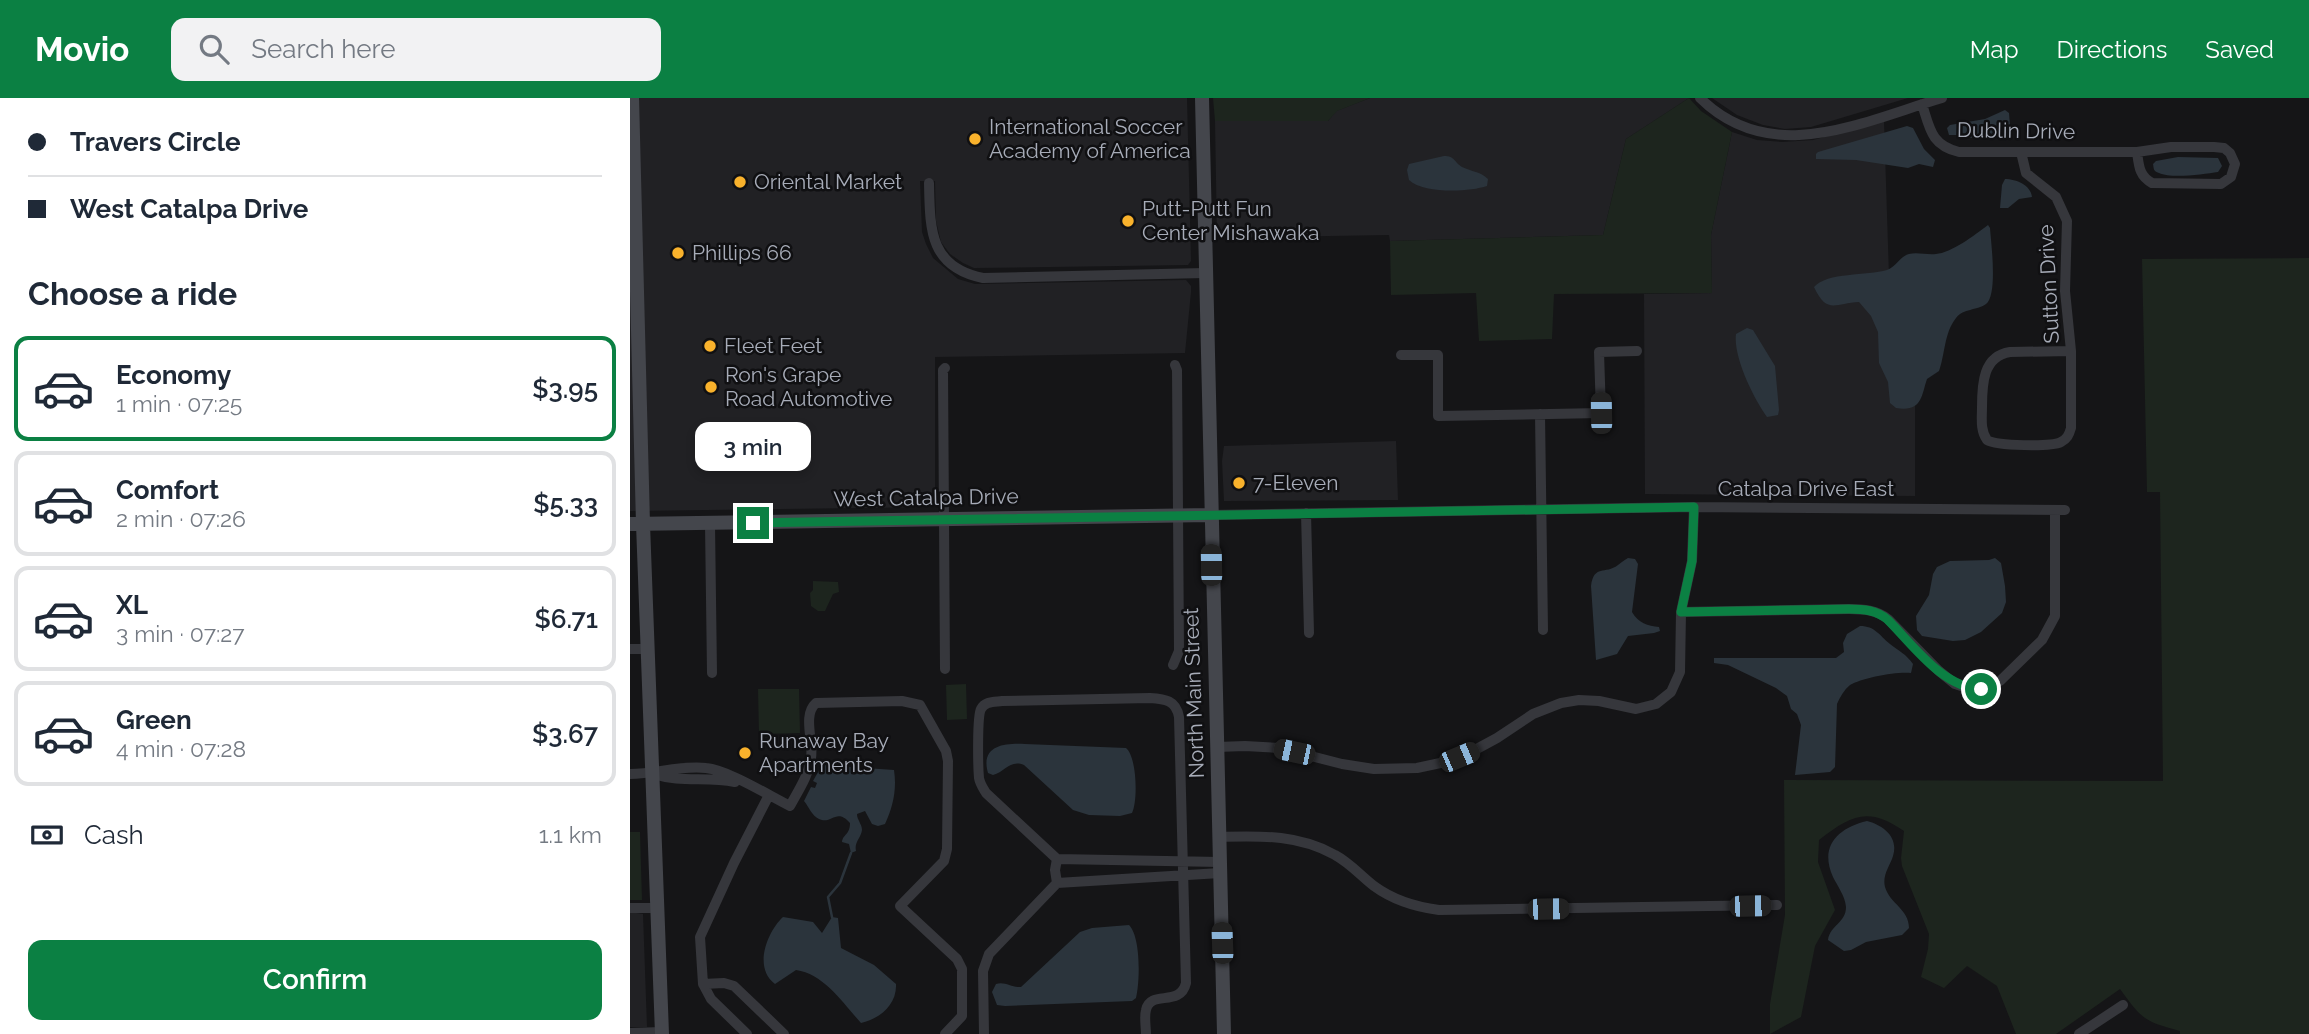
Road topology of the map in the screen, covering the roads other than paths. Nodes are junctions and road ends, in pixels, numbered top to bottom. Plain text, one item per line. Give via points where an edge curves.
1 (632, 98) edge
2 (1202, 98) edge
3 (1700, 98) edge
4 (1942, 98) edge
5 (1922, 104) junction
6 (2021, 152) junction
7 (2137, 152) junction
8 (929, 183) dead end
9 (1205, 273) junction
10 (1637, 351) dead end
11 (2071, 351) junction
12 (1401, 355) dead end
13 (1175, 365) dead end
14 (945, 368) dead end
15 (1540, 414) junction
16 (1694, 507) junction
17 (1542, 509) junction
18 (1306, 513) junction
19 (1177, 515) junction
20 (1210, 515) junction
21 (944, 519) junction
22 (637, 524) edge
23 (710, 524) junction
24 (1681, 612) junction
25 (1544, 630) dead end
26 (1309, 634) dead end
27 (630, 649) edge
28 (648, 649) junction
29 (1173, 665) dead end
30 (946, 669) dead end
31 (712, 673) dead end
32 (1217, 747) junction
33 (630, 774) edge
34 (652, 774) junction
35 (769, 795) junction
36 (1219, 836) junction
37 (1057, 859) junction
38 (1183, 863) junction
39 (1220, 868) junction
40 (1183, 874) junction
41 (1057, 883) junction
42 (1777, 905) dead end
43 (630, 908) edge
44 (656, 908) junction
45 (703, 984) junction
46 (2123, 1005) dead end
47 (630, 1033) edge
48 (662, 1033) edge
49 (747, 1034) edge
50 (784, 1034) edge
51 (945, 1034) edge
52 (984, 1034) edge
53 (1146, 1034) edge
54 (1224, 1034) edge
55 (2079, 1034) edge

1 - 22 main road
2 - 9 main road, North Main Street
3 - 5 street via 1744,127 1794,137
4 - 5 street
5 - 6 street, Dublin Drive via 1933,135 1944,149
6 - 7 street, Dublin Drive
6 - 11 street, Sutton Drive via 2026,173 2056,197 2067,221 2065,291
7 - 7 street, Dublin Drive via 2171,147 2224,149 2234,158 2235,170 2221,184 2152,183 2140,173
8 - 9 street via 934,242 951,264 971,275
9 - 20 main road, North Main Street
10 - 15 street via 1599,352 1601,413
11 - 11 street, Sutton Drive via 1998,356 1983,380 1984,437 1997,444 2056,444 2065,439 2071,432
12 - 15 street via 1438,355 1438,416
13 - 19 street
14 - 21 street
15 - 17 street
16 - 17 street, Catalpa Drive East
16 - 24 street via 1692,561
16 - 24 street, Catalpa Drive East via 2060,510 2055,616 2042,640 2000,681 1981,689 1955,684 1882,614 1863,609
17 - 18 street, Catalpa Drive East
17 - 25 street
18 - 20 street, Catalpa Drive East
18 - 26 street
19 - 20 main road, West Catalpa Drive
19 - 21 main road, West Catalpa Drive
19 - 29 street via 1179,651
20 - 32 main road, North Main Street
21 - 23 main road, West Catalpa Drive
21 - 30 street
22 - 23 main road, West Catalpa Drive
22 - 28 main road
23 - 31 street
24 - 32 street via 1681,663 1676,682 1664,698 1645,708 1588,700 1561,703 1533,714 1473,751 1417,768 1374,769 1280,748
27 - 28 street
28 - 34 main road
32 - 36 main road, North Main Street
33 - 34 street
34 - 35 street via 673,780 747,784
34 - 44 main road
35 - 45 street via 700,937
35 - 51 street via 790,806 804,781 811,759 809,715 816,703 902,701 920,705 948,761 947,855 901,906 962,969 962,1016
36 - 39 main road, North Main Street
36 - 42 street via 1287,837 1319,847 1385,893 1439,910
37 - 38 street
37 - 38 street via 981,786 979,718 987,703 1171,701 1180,717
37 - 41 street
38 - 39 street
38 - 40 street
39 - 40 street
39 - 54 main road, North Main Street
40 - 41 street
40 - 53 street via 1185,988 1177,997 1156,999 1148,1005
41 - 52 street via 993,948 985,962
43 - 44 street
44 - 48 main road
45 - 49 street via 711,999
45 - 50 street via 734,986
46 - 55 street
47 - 48 street

